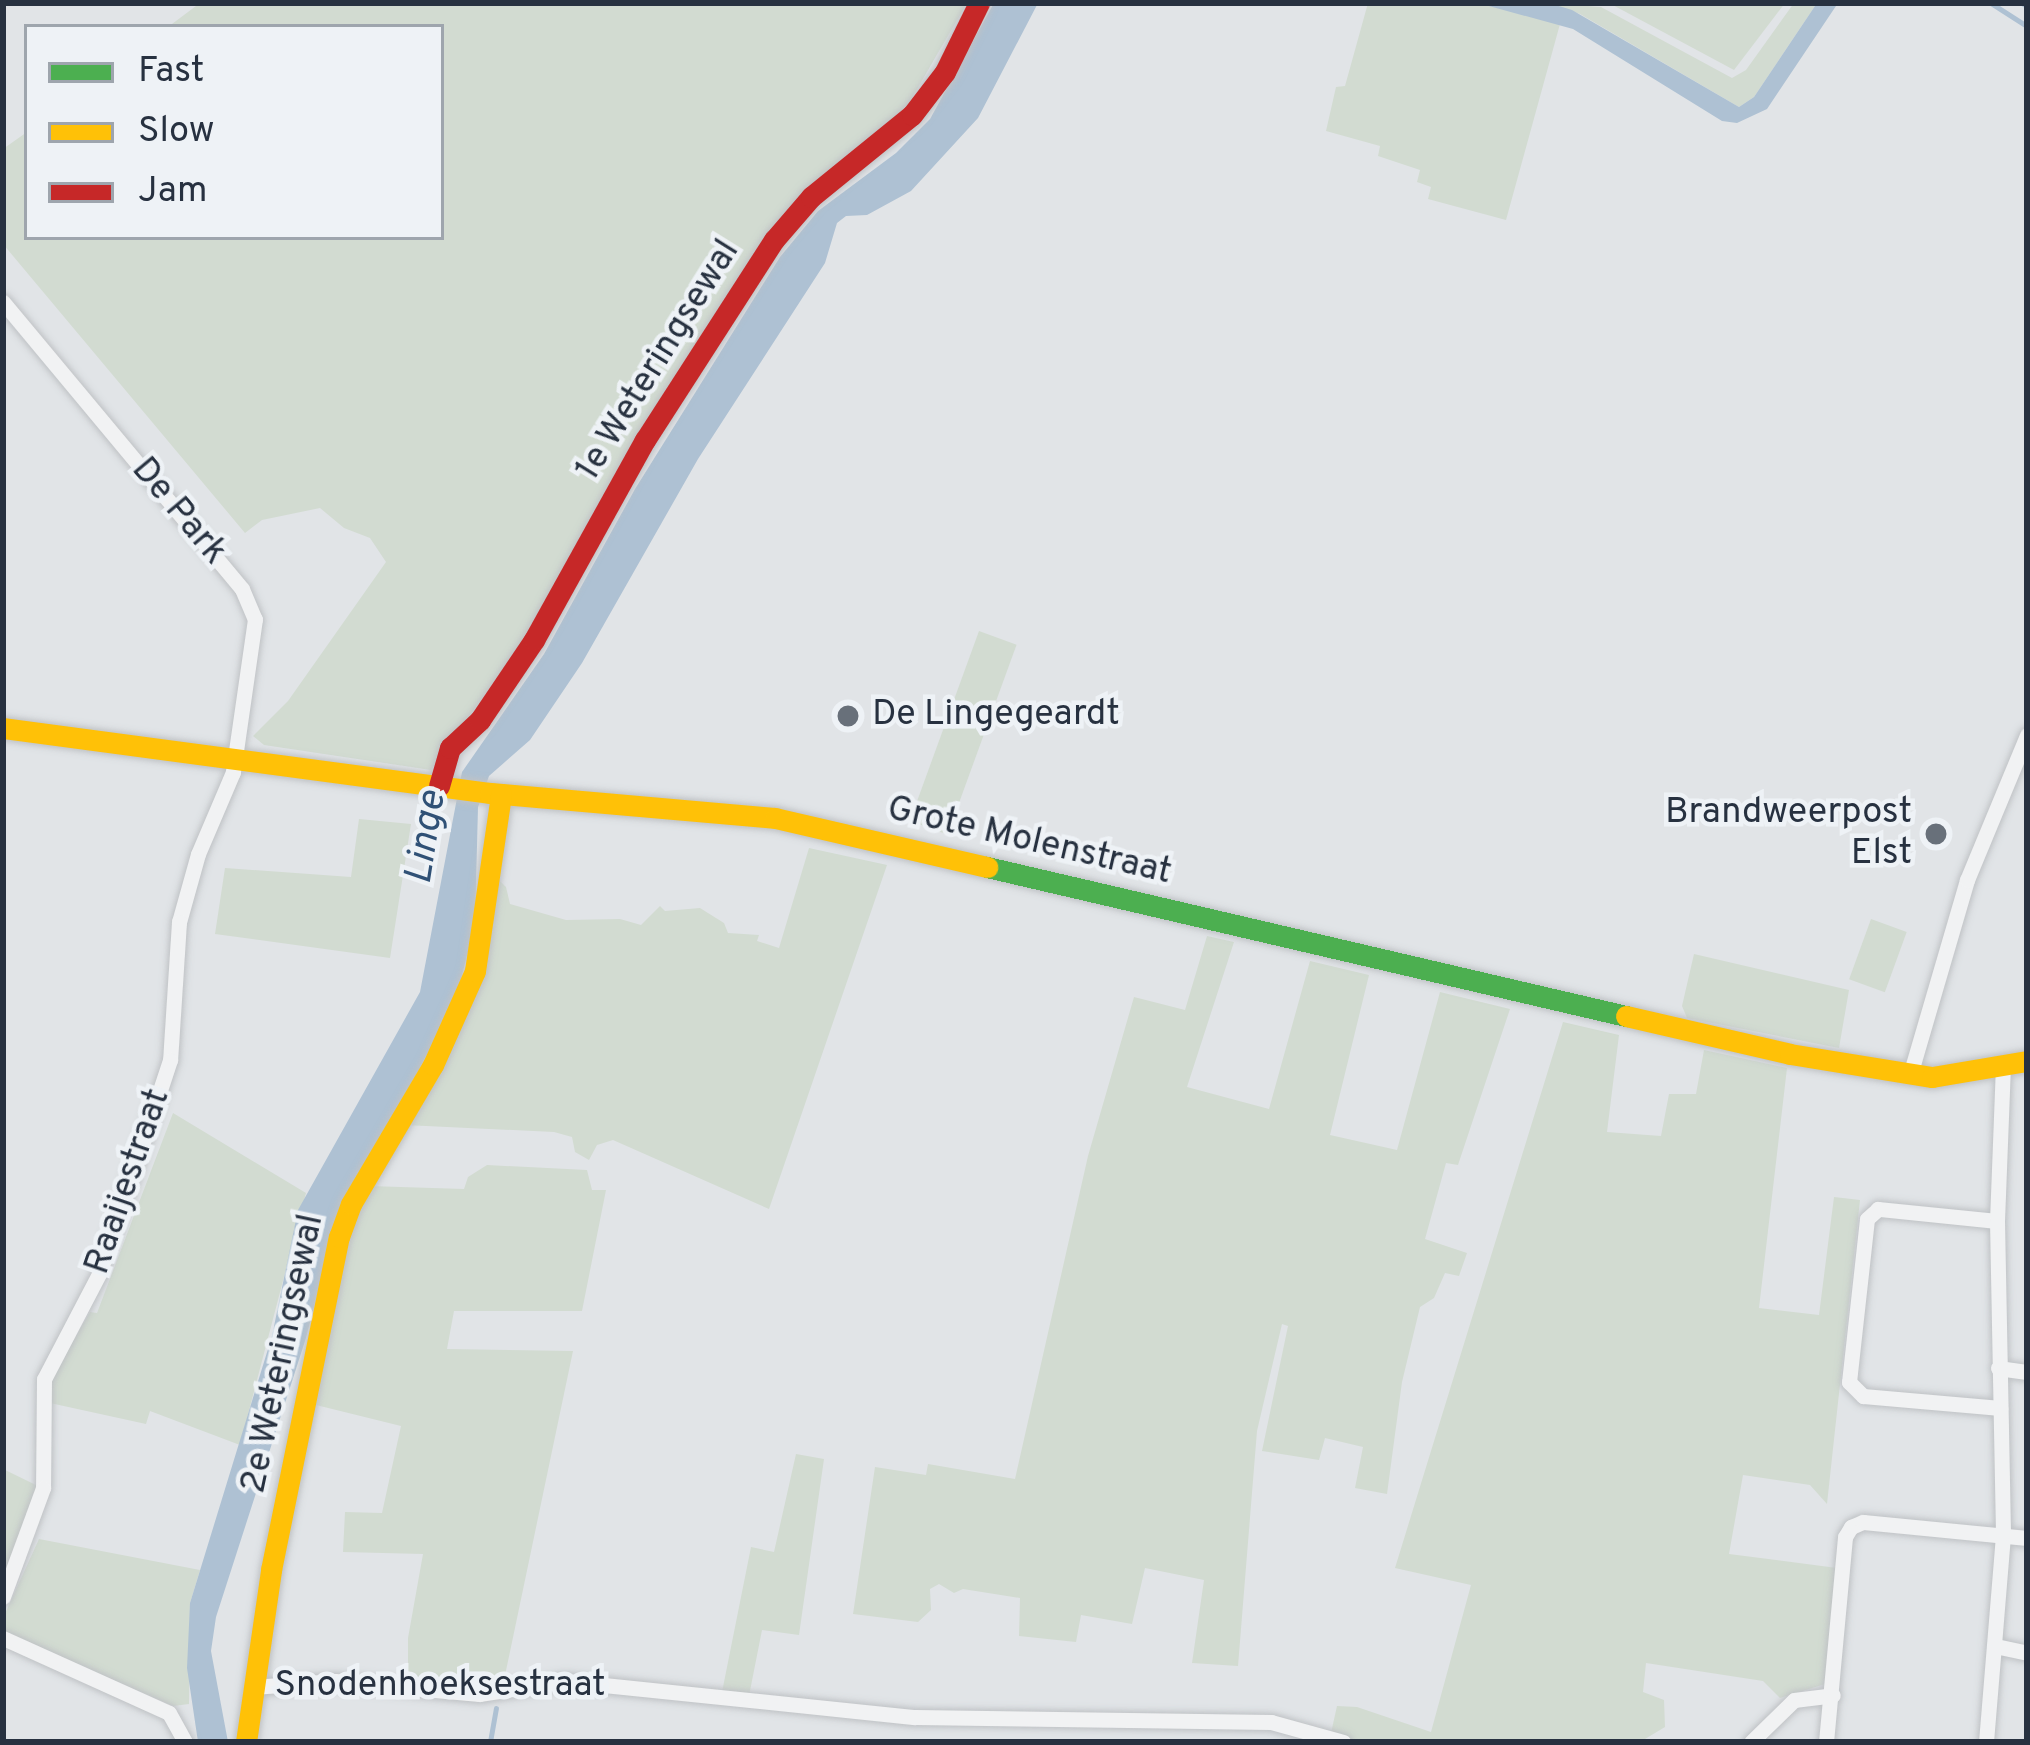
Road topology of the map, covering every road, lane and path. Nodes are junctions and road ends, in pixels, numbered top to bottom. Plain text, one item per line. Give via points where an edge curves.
1 (979, 3) edge
2 (3, 302) edge
3 (3, 728) edge
4 (2027, 736) edge
5 (236, 758) junction
6 (446, 787) junction
7 (495, 793) junction
8 (2027, 1061) edge
9 (2003, 1065) junction
10 (1910, 1075) junction
11 (1997, 1221) junction
12 (1998, 1368) junction
13 (2027, 1372) edge
14 (2000, 1408) junction
15 (2003, 1533) junction
16 (2027, 1538) edge
17 (3, 1597) edge
18 (3, 1638) edge
19 (1995, 1646) junction
20 (2027, 1654) edge
21 (253, 1687) junction
22 (1832, 1695) junction
23 (185, 1742) edge
24 (245, 1742) edge
25 (1343, 1742) edge
26 (1751, 1742) edge
27 (1826, 1742) edge
28 (1986, 1742) edge

1 - 6 street, 1e Weteringsewal via 945,72 912,115 811,197 774,240 644,440 534,640 480,720 450,748
2 - 5 street, De Park via 253,605
3 - 5 street, Grote Molenstraat
4 - 10 street via 1967,880
5 - 6 street, Grote Molenstraat
5 - 17 street, Raaijestraat via 184,896 175,1027 157,1108 100,1272 44,1379 43,1488
6 - 7 street, Grote Molenstraat
7 - 10 street, Grote Molenstraat via 775,818 1652,1024
7 - 21 street, 2e Weteringsewal via 475,970 339,1237
8 - 9 street, Grote Molenstraat
9 - 10 street, Grote Molenstraat
9 - 11 street
11 - 12 street
11 - 14 street via 1878,1209 1867,1219 1849,1382 1863,1396
12 - 13 street
12 - 14 street
14 - 15 street
15 - 16 street
15 - 19 street
15 - 22 street via 1851,1527
18 - 23 street via 169,1713
19 - 20 street
19 - 28 street
21 - 24 street, 2e Weteringsewal
21 - 25 street, Snodenhoeksestraat via 335,1681 479,1694 565,1681 915,1717 1271,1722
22 - 26 street via 1794,1700
22 - 27 street

